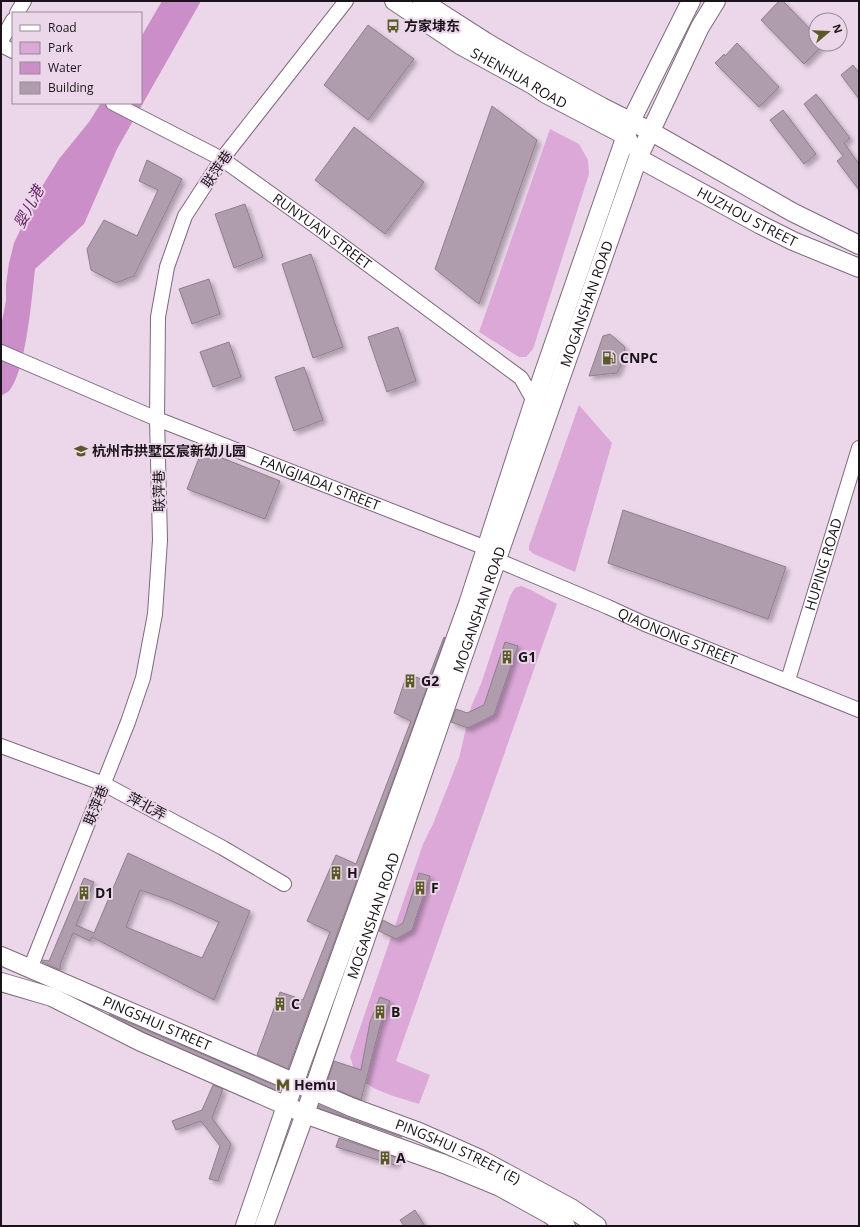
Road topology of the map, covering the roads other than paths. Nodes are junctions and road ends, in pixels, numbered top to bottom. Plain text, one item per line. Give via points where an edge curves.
1 (24, 1) edge
2 (346, 1) edge
3 (394, 1) edge
4 (422, 1) edge
5 (691, 1) edge
6 (716, 1) edge
7 (18, 12) edge
8 (12, 22) edge
9 (1, 41) edge
10 (1, 45) edge
11 (12, 50) edge
12 (115, 104) edge
13 (628, 129) junction
14 (650, 131) junction
15 (638, 158) junction
16 (222, 159) junction
17 (859, 245) edge
18 (859, 268) edge
19 (1, 352) edge
20 (544, 371) junction
21 (521, 378) junction
22 (534, 401) junction
23 (157, 419) junction
24 (859, 448) edge
25 (491, 554) junction
26 (788, 680) junction
27 (859, 710) edge
28 (1, 746) edge
29 (104, 784) junction
30 (284, 884) dead end
31 (1, 956) edge
32 (30, 969) junction
33 (1, 982) edge
34 (295, 1082) junction
35 (312, 1090) junction
36 (286, 1106) junction
37 (305, 1114) junction
38 (245, 1226) edge
39 (264, 1226) edge
40 (566, 1226) edge
41 (597, 1226) edge

1 - 7 street
2 - 16 street, 联萍巷
3 - 13 main road, SHENHUA ROAD via 460,45 546,94
4 - 13 main road, SHENHUA ROAD via 486,42 602,107
5 - 13 main road, MOGANSHAN ROAD
6 - 14 main road, MOGANSHAN ROAD via 700,26
8 - 9 street
10 - 11 street
12 - 16 street, RUNYUAN STREET
13 - 14 main road, SHENHUA ROAD
13 - 15 main road
13 - 20 main road, MOGANSHAN ROAD
14 - 15 main road, MOGANSHAN ROAD
14 - 17 main road, HUZHOU STREET via 792,212
15 - 18 main road, HUZHOU STREET via 793,241
15 - 25 main road, MOGANSHAN ROAD
16 - 21 street, RUNYUAN STREET
16 - 23 street, 联萍巷 via 184,216 167,267 158,317
19 - 23 street, FANGJIADAI STREET
20 - 21 street
20 - 22 main road, MOGANSHAN ROAD
21 - 22 street, RUNYUAN STREET
22 - 25 main road, MOGANSHAN ROAD
23 - 25 street, FANGJIADAI STREET
23 - 29 street, 联萍巷 via 160,540 155,614 143,678
24 - 26 street, HUPING ROAD
25 - 26 street, QIAONONG STREET via 645,624
25 - 34 main road, MOGANSHAN ROAD via 468,604
25 - 35 main road, MOGANSHAN ROAD
26 - 27 street, QIAONONG STREET
28 - 29 street, 萍北弄
29 - 30 street, 萍北弄
29 - 32 street, 联萍巷
31 - 32 main road, PINGSHUI STREET
32 - 34 main road, PINGSHUI STREET
33 - 36 main road, PINGSHUI STREET via 52,997 139,1042
34 - 35 main road, PINGSHUI STREET
34 - 36 main road, MOGANSHAN ROAD
35 - 37 main road, MOGANSHAN ROAD
35 - 41 main road, PINGSHUI STREET (E) via 480,1159 571,1208
36 - 37 main road, PINGSHUI STREET
36 - 38 main road, MOGANSHAN ROAD
37 - 39 main road, MOGANSHAN ROAD
37 - 40 main road, PINGSHUI STREET (E) via 500,1187

